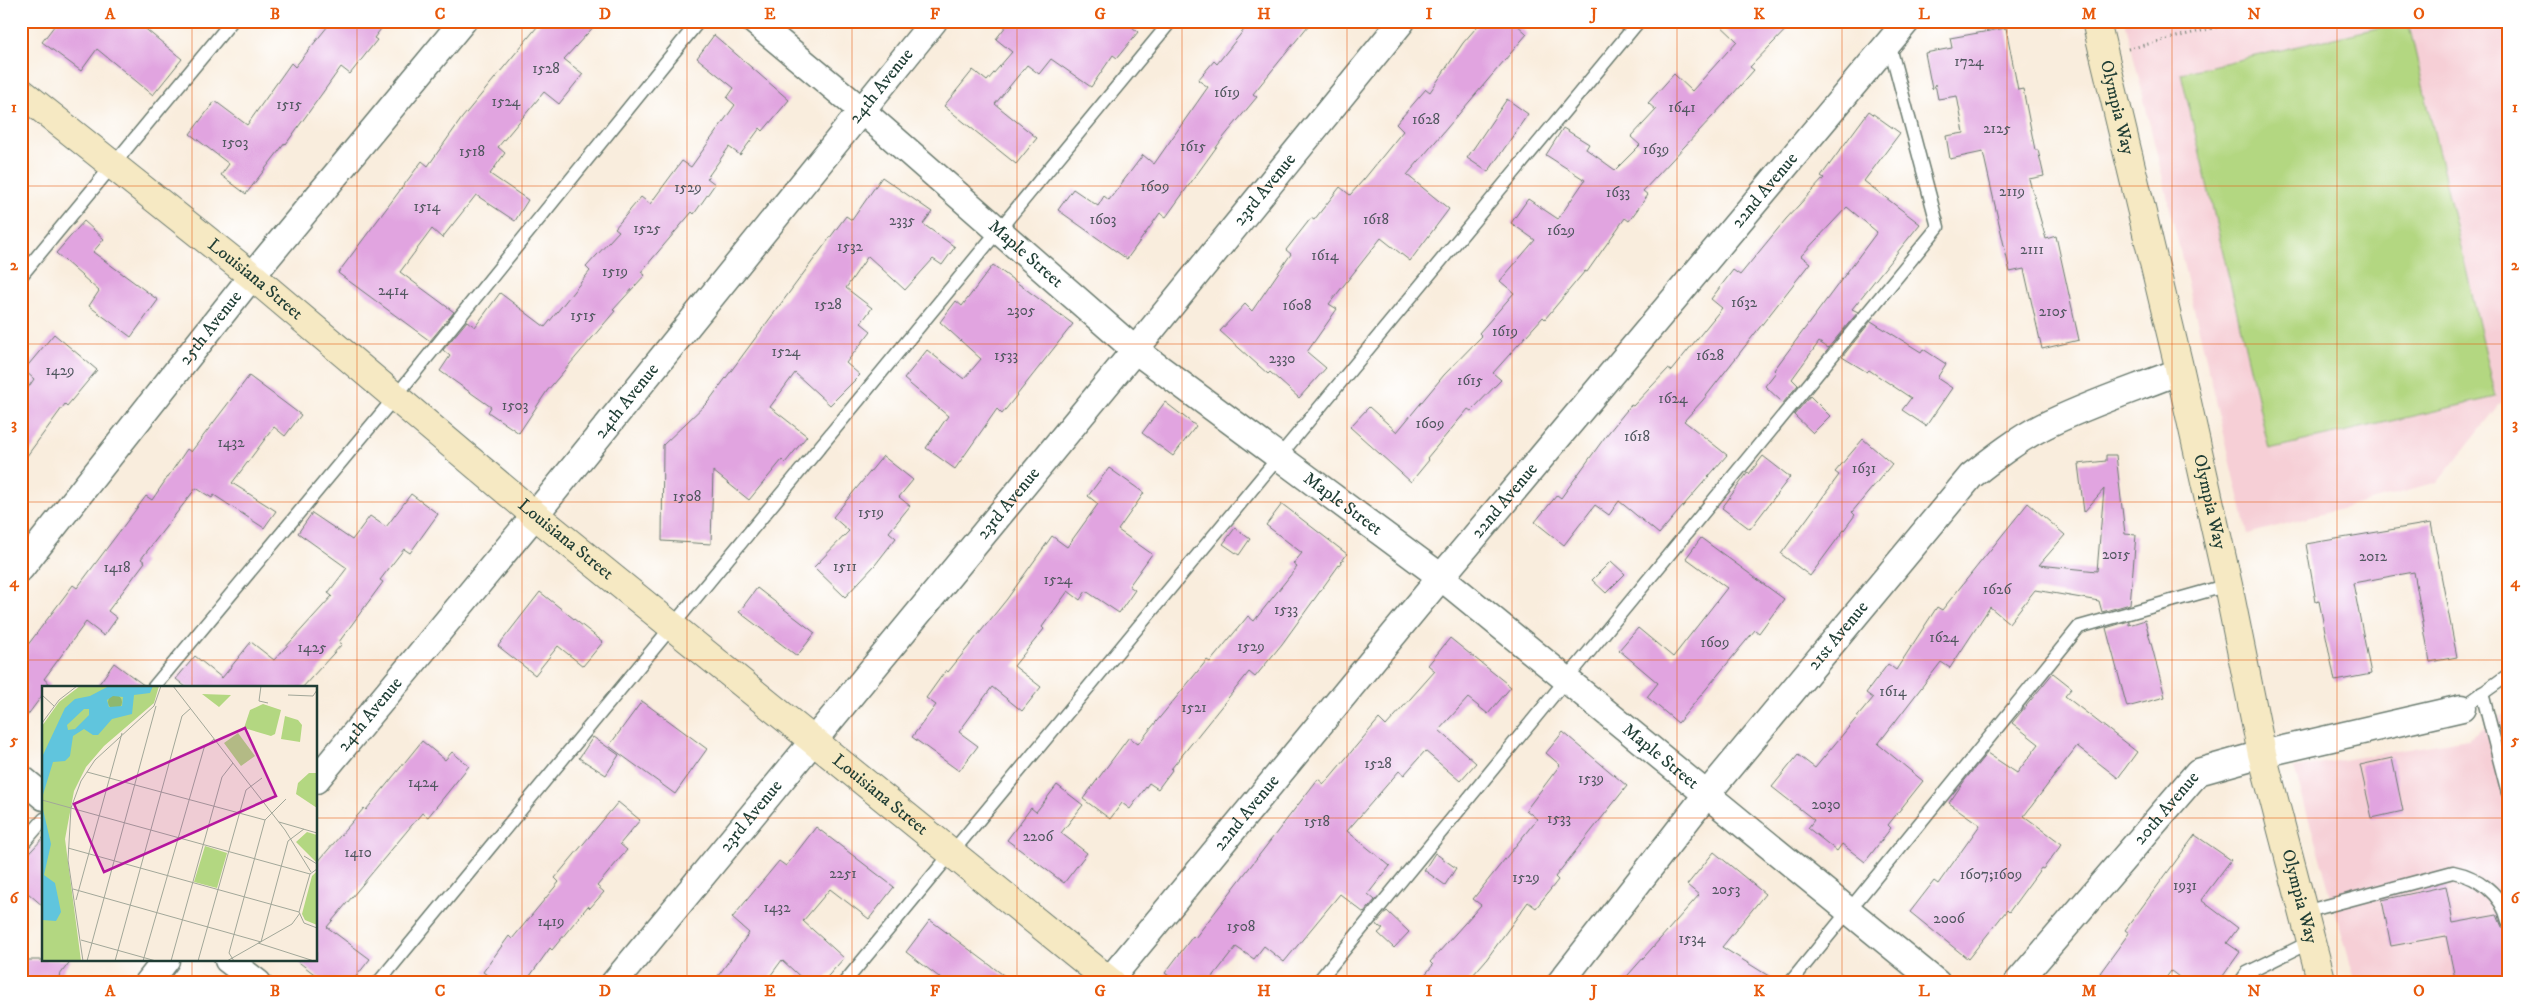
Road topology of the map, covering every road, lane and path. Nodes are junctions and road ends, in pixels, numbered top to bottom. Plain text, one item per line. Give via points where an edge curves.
1 (232, 21) edge
2 (463, 21) edge
3 (699, 21) edge
4 (754, 21) edge
5 (934, 21) edge
6 (1171, 21) edge
7 (1402, 21) edge
8 (1639, 21) edge
9 (1907, 21) edge
10 (2096, 21) edge
11 (2241, 21) edge
12 (2502, 21) edge
13 (2508, 26) edge
14 (1889, 43) junction
15 (2104, 55) junction
16 (21, 92) edge
17 (861, 110) junction
18 (112, 165) junction
19 (999, 231) junction
20 (21, 276) edge
21 (252, 276) junction
22 (1135, 350) junction
23 (2180, 371) junction
24 (394, 397) junction
25 (1279, 456) junction
26 (535, 515) junction
27 (21, 568) edge
28 (1441, 577) junction
29 (2228, 585) junction
30 (671, 627) junction
31 (2508, 675) edge
32 (1566, 679) junction
33 (155, 686) edge
34 (2472, 701) junction
35 (814, 742) junction
36 (2262, 754) junction
37 (21, 778) edge
38 (318, 778) edge
39 (2508, 792) edge
40 (1707, 794) junction
41 (42, 795) edge
42 (42, 822) edge
43 (21, 846) edge
44 (952, 854) junction
45 (1850, 911) junction
46 (2304, 912) junction
47 (2508, 921) edge
48 (2312, 941) junction
49 (164, 962) edge
50 (231, 962) edge
51 (1109, 982) edge
52 (148, 983) edge
53 (258, 983) edge
54 (378, 983) edge
55 (614, 983) edge
56 (844, 983) edge
57 (1317, 983) edge
58 (1560, 983) edge
59 (1790, 983) edge
60 (1937, 983) edge
61 (2017, 983) edge
62 (2240, 983) edge
63 (2322, 983) edge

1 - 18 lane
2 - 21 street, 25th Avenue
3 - 24 lane
4 - 17 street, Maple Street
5 - 17 street, 24th Avenue
6 - 19 lane
7 - 22 street, 23rd Avenue
8 - 25 lane
9 - 14 street, 22nd Avenue
10 - 15 street, Olympia Way
11 - 15 path
12 - 13 path
14 - 28 street, 22nd Avenue
14 - 32 lane via 1938,227
15 - 23 street, Olympia Way
16 - 18 street, Louisiana Street
17 - 19 street, Maple Street
17 - 26 street, 24th Avenue
18 - 20 lane
18 - 21 street, Louisiana Street
19 - 22 street, Maple Street
19 - 30 lane
21 - 24 street, Louisiana Street
21 - 27 street, 25th Avenue
22 - 25 street, Maple Street
22 - 35 street, 23rd Avenue
23 - 29 street, Olympia Way
23 - 40 street, 21st Avenue via 2043,427 2001,452 1971,476
24 - 26 street, Louisiana Street
24 - 33 lane
25 - 28 street, Maple Street
25 - 44 lane
26 - 30 street, Louisiana Street
26 - 38 street, 24th Avenue
28 - 32 street, Maple Street
28 - 51 street, 22nd Avenue
29 - 36 street, Olympia Way
29 - 45 lane via 2079,627
30 - 35 street, Louisiana Street
30 - 54 lane
31 - 34 lane
32 - 40 street, Maple Street
32 - 57 lane
34 - 36 street, 20th Avenue
34 - 39 lane
35 - 44 street, Louisiana Street
35 - 55 street, 23rd Avenue
36 - 46 street, Olympia Way
36 - 61 street, 20th Avenue via 2198,772
37 - 41 street
40 - 45 street, Maple Street
40 - 58 street, 21st Avenue
42 - 43 lane
44 - 51 street, Louisiana Street
44 - 56 lane
45 - 59 lane
45 - 60 street, Maple Street
46 - 47 lane via 2452,872 2470,875 2488,887 2506,912
46 - 48 street, Olympia Way
48 - 62 lane via 2248,973
48 - 63 street, Olympia Way
49 - 52 street
50 - 53 street

